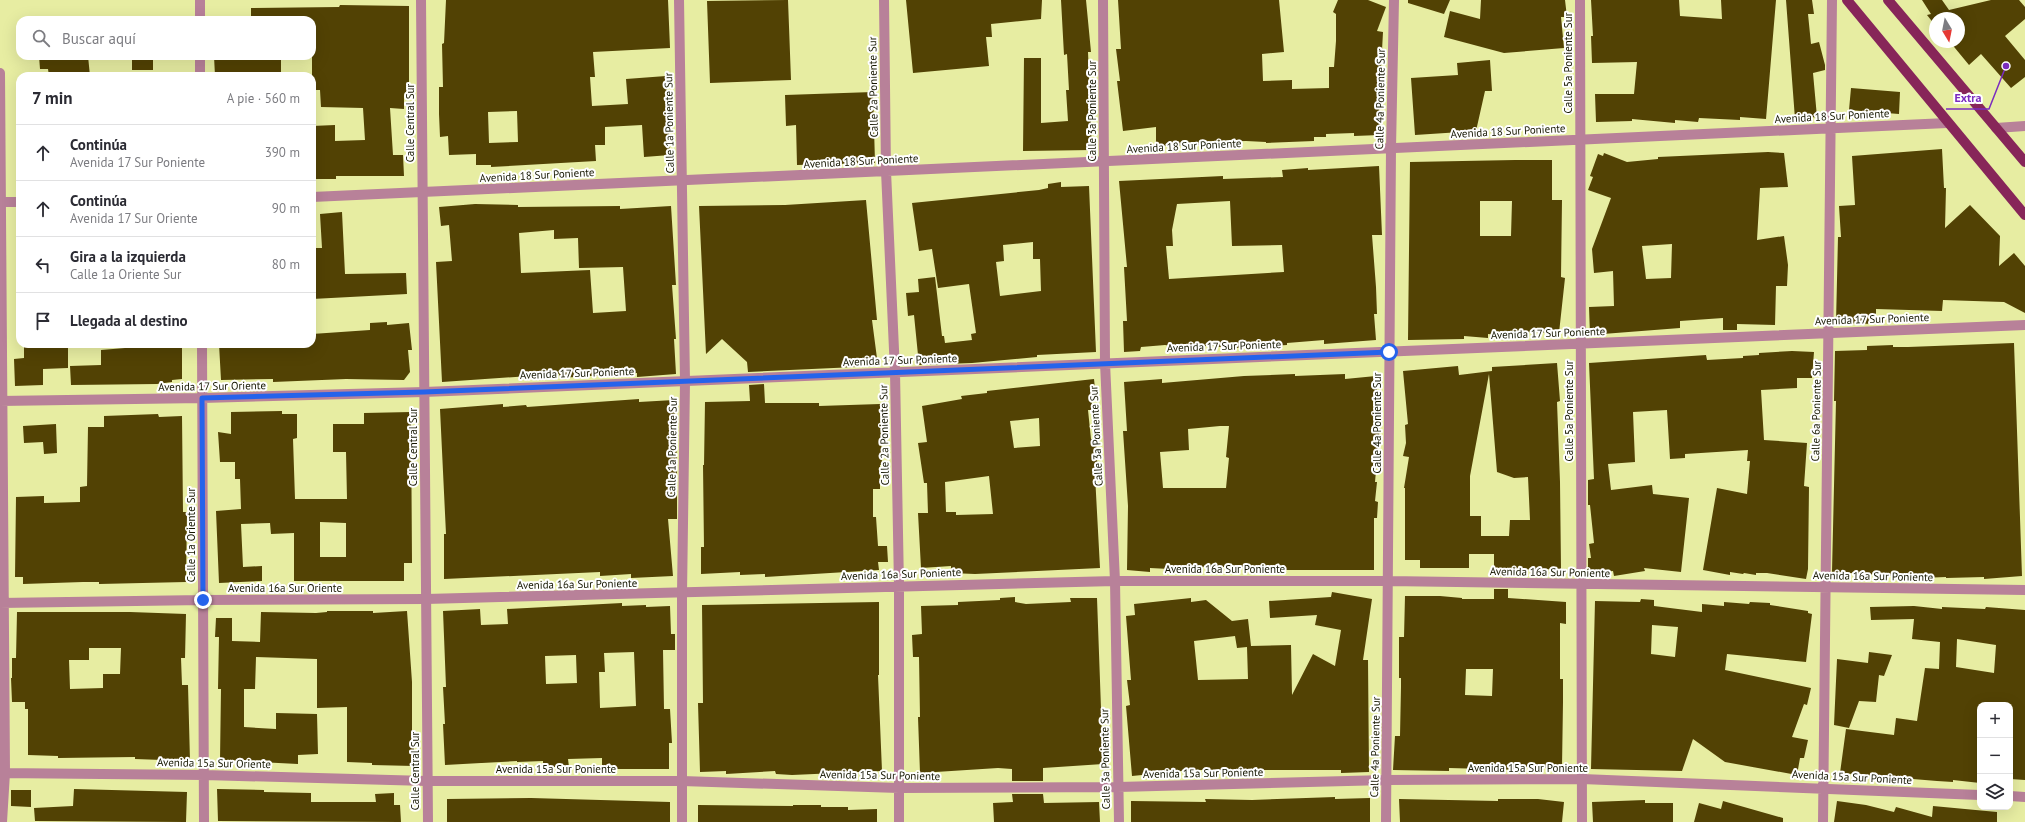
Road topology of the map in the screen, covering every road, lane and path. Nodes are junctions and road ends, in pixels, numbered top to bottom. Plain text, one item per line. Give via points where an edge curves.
1 (200, 0) edge
2 (421, 0) edge
3 (679, 0) edge
4 (884, 0) edge
5 (1104, 0) edge
6 (1394, 0) edge
7 (1580, 0) edge
8 (1832, 0) edge
9 (1847, 0) edge
10 (1888, 0) edge
11 (200, 16) edge
12 (200, 60) edge
13 (200, 72) edge
14 (0, 73) edge
15 (1947, 123) junction
16 (2025, 126) edge
17 (1831, 128) junction
18 (1996, 128) junction
19 (1580, 140) junction
20 (1391, 148) junction
21 (1104, 162) junction
22 (2025, 162) edge
23 (886, 172) junction
24 (682, 181) junction
25 (423, 193) junction
26 (316, 197) edge
27 (1, 202) edge
28 (16, 202) edge
29 (2025, 215) edge
30 (2025, 325) edge
31 (1828, 333) junction
32 (1581, 344) junction
33 (202, 348) edge
34 (1389, 352) junction
35 (1105, 363) junction
36 (895, 372) junction
37 (685, 381) junction
38 (424, 392) junction
39 (202, 398) junction
40 (2, 401) edge
41 (1115, 581) junction
42 (1388, 581) junction
43 (1581, 585) junction
44 (899, 586) junction
45 (1826, 587) junction
46 (2025, 590) edge
47 (682, 594) junction
48 (426, 599) junction
49 (203, 600) junction
50 (1, 603) edge
51 (3, 773) edge
52 (204, 775) junction
53 (1582, 779) junction
54 (427, 780) junction
55 (1386, 780) junction
56 (682, 781) junction
57 (1118, 787) junction
58 (899, 788) junction
59 (1824, 788) junction
60 (1977, 795) edge
61 (2013, 796) edge
62 (2025, 797) edge
63 (2, 822) edge
64 (204, 822) edge
65 (428, 822) edge
66 (682, 822) edge
67 (899, 822) edge
68 (1119, 822) edge
69 (1386, 822) edge
70 (1582, 822) edge
71 (1823, 822) edge

1 - 11 street
2 - 25 street, Calle Central Sur
3 - 24 street, Calle 1a Poniente Sur
4 - 23 street, Calle 2a Poniente Sur
5 - 21 street, Calle 3a Poniente Sur
6 - 20 street, Calle 4a Poniente Sur
7 - 19 street, Calle 5a Poniente Sur
8 - 17 street, Calle 6a Poniente Sur
9 - 15 main road
10 - 18 main road
12 - 13 street
14 - 27 street
15 - 17 street, Avenida 18 Sur Poniente
15 - 29 main road
16 - 18 street
17 - 19 street, Avenida 18 Sur Poniente
17 - 31 street, Calle 6a Poniente Sur
18 - 22 main road
19 - 20 street, Avenida 18 Sur Poniente
19 - 32 street, Calle 5a Poniente Sur
20 - 21 street, Avenida 18 Sur Poniente
20 - 34 street, Calle 4a Poniente Sur
21 - 23 street, Avenida 18 Sur Poniente
21 - 35 street, Calle 3a Poniente Sur
23 - 24 street, Avenida 18 Sur Poniente
23 - 36 street, Calle 2a Poniente Sur
24 - 25 street, Avenida 18 Sur Poniente
24 - 37 street, Calle 1a Poniente Sur
25 - 26 street, Avenida 18 Sur Poniente
25 - 38 street, Calle Central Sur
27 - 28 street
27 - 40 street
30 - 31 street, Avenida 17 Sur Poniente
31 - 32 street, Avenida 17 Sur Poniente
31 - 45 street, Calle 6a Poniente Sur
32 - 34 street, Avenida 17 Sur Poniente
32 - 43 street, Calle 5a Poniente Sur
33 - 39 street, Calle 1a Oriente Sur
34 - 35 street, Avenida 17 Sur Poniente
34 - 42 street, Calle 4a Poniente Sur
35 - 36 street, Avenida 17 Sur Poniente
35 - 41 street, Calle 3a Poniente Sur
36 - 37 street, Avenida 17 Sur Poniente
36 - 44 street, Calle 2a Poniente Sur
37 - 38 street, Avenida 17 Sur Poniente
37 - 47 street, Calle 1a Poniente Sur
38 - 39 street, Avenida 17 Sur Oriente
38 - 48 street, Calle Central Sur
39 - 40 street, Avenida 17 Sur Oriente
39 - 49 street, Calle 1a Oriente Sur
40 - 50 street
41 - 42 street, Avenida 16a Sur Poniente
41 - 44 street, Avenida 16a Sur Poniente
41 - 57 street, Calle 3a Poniente Sur
42 - 43 street, Avenida 16a Sur Poniente
42 - 55 street, Calle 4a Poniente Sur
43 - 45 street, Avenida 16a Sur Poniente
43 - 53 street, Calle 5a Poniente Sur
44 - 47 street, Avenida 16a Sur Poniente
44 - 58 street, Calle 2a Poniente Sur
45 - 46 street, Avenida 16a Sur Poniente
45 - 59 street, Calle 6a Poniente Sur
47 - 48 street, Avenida 16a Sur Poniente
47 - 56 street, Calle 1a Poniente Sur
48 - 49 street, Avenida 16a Sur Oriente
48 - 54 street, Calle Central Sur
49 - 50 street, Avenida 16a Sur Oriente
49 - 52 street, Calle 1a Oriente Sur
50 - 51 street
51 - 52 street, Avenida 15a Sur Oriente
51 - 63 street
52 - 54 street, Avenida 15a Sur Oriente
52 - 64 street, Calle 1a Oriente Sur
53 - 55 street, Avenida 15a Sur Poniente
53 - 59 street, Avenida 15a Sur Poniente
53 - 70 street, Calle 5a Poniente Sur
54 - 56 street, Avenida 15a Sur Poniente
54 - 65 street, Calle Central Sur
55 - 57 street, Avenida 15a Sur Poniente
55 - 69 street, Calle 4a Poniente Sur
56 - 58 street, Avenida 15a Sur Poniente
56 - 66 street, Calle 1a Poniente Sur
57 - 58 street, Avenida 15a Sur Poniente
57 - 68 street, Calle 3a Poniente Sur
58 - 67 street, Calle 2a Poniente Sur
59 - 60 street, Avenida 15a Sur Poniente
59 - 71 street, Calle 6a Poniente Sur
61 - 62 street

